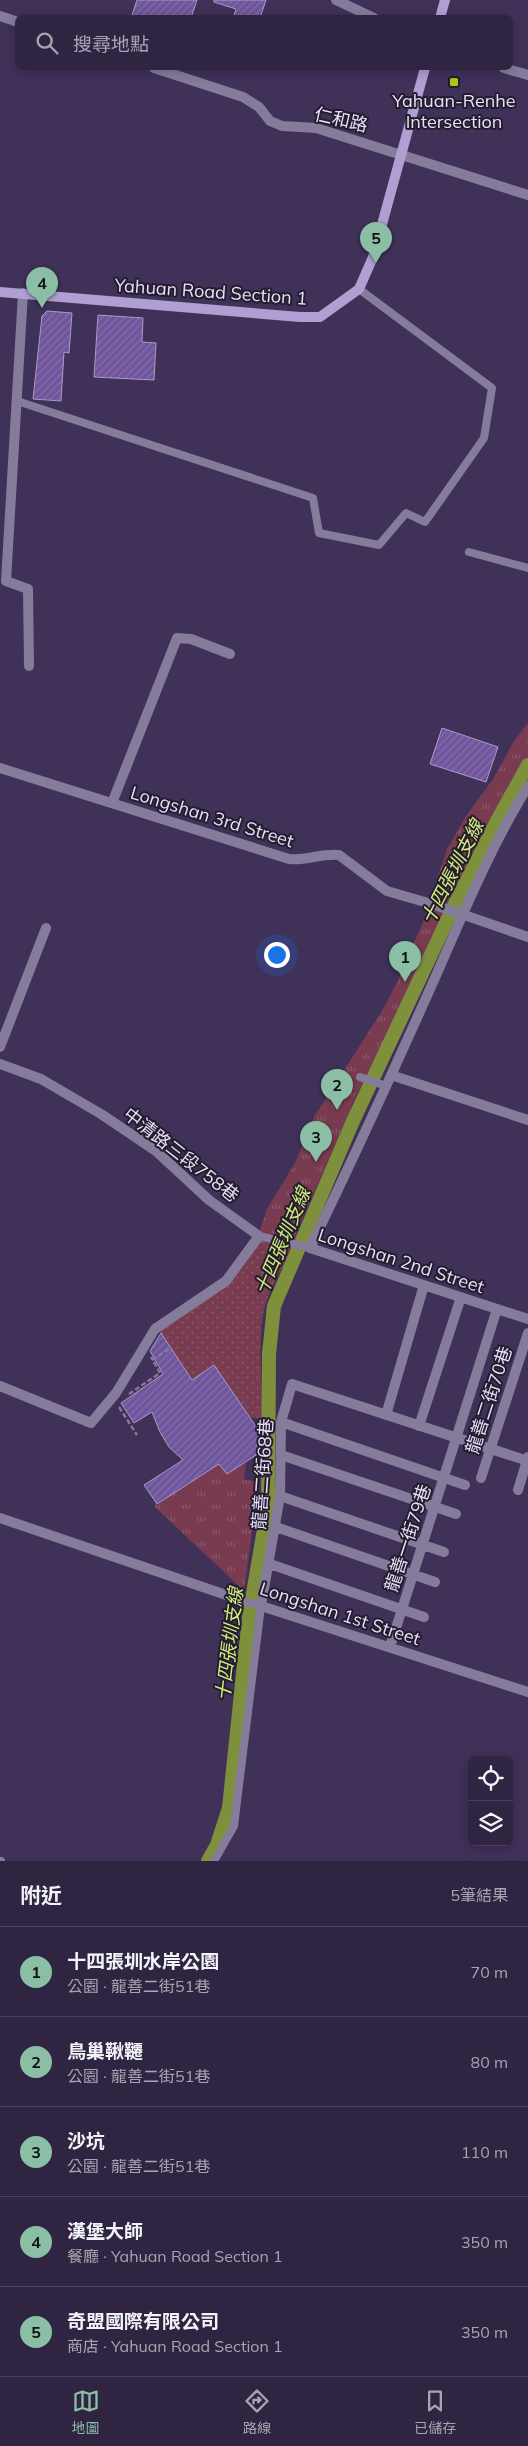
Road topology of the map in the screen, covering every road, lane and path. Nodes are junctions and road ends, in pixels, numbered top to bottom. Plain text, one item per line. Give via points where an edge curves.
1 (336, 0) edge
2 (445, 0) edge
3 (368, 15) edge
4 (441, 15) edge
5 (0, 16) edge
6 (15, 21) edge
7 (160, 70) edge
8 (424, 70) edge
9 (511, 70) edge
10 (528, 75) edge
11 (402, 153) junction
12 (528, 195) edge
13 (359, 289) junction
14 (0, 292) edge
15 (23, 293) junction
16 (17, 402) junction
17 (469, 552) dead end
18 (528, 568) edge
19 (230, 654) dead end
20 (28, 666) dead end
21 (0, 768) edge
22 (528, 786) edge
23 (112, 803) junction
24 (460, 913) junction
25 (46, 928) dead end
26 (528, 937) edge
27 (0, 1047) edge
28 (0, 1064) edge
29 (391, 1075) junction
30 (360, 1077) dead end
31 (386, 1086) junction
32 (528, 1120) edge
33 (259, 1236) junction
34 (310, 1248) junction
35 (424, 1285) junction
36 (461, 1297) junction
37 (497, 1309) junction
38 (528, 1319) edge
39 (528, 1333) edge
40 (171, 1348) dead end
41 (151, 1353) dead end
42 (152, 1360) junction
43 (0, 1386) edge
44 (128, 1395) dead end
45 (120, 1400) dead end
46 (386, 1415) junction
47 (281, 1422) junction
48 (419, 1426) junction
49 (136, 1435) dead end
50 (457, 1438) junction
51 (490, 1449) junction
52 (281, 1455) junction
53 (528, 1460) edge
54 (444, 1477) junction
55 (481, 1478) dead end
56 (465, 1485) dead end
57 (518, 1490) dead end
58 (280, 1496) junction
59 (435, 1507) junction
60 (456, 1514) dead end
61 (0, 1518) edge
62 (276, 1527) junction
63 (423, 1545) junction
64 (444, 1552) dead end
65 (270, 1564) junction
66 (413, 1574) junction
67 (435, 1582) dead end
68 (238, 1599) joint
69 (259, 1606) junction
70 (402, 1609) junction
71 (424, 1617) dead end
72 (390, 1647) junction
73 (528, 1692) edge
74 (214, 1861) edge

1 - 3 street
2 - 4 street
5 - 6 street
7 - 11 street, 仁和路 via 243,97 259,107 270,121 282,126 316,128
8 - 11 street
9 - 10 street
11 - 12 street, 仁和路
11 - 13 street via 373,257
13 - 15 street, Yahuan Road Section 1 via 320,317
13 - 16 lane via 492,388 484,438 425,522 406,513 379,545 319,533 313,498
14 - 15 street, Yahuan Road Section 1
15 - 16 street
16 - 20 street via 6,581 28,589
17 - 18 lane
19 - 23 street via 191,639 177,638
21 - 23 street, Longshan 3rd Street
22 - 24 street
23 - 24 street, Longshan 3rd Street via 288,859 339,855 387,891
24 - 26 street
24 - 29 street
25 - 27 street
28 - 33 street, 中清路三段758巷 via 41,1079 101,1114 156,1152 209,1200
29 - 31 street
29 - 32 street
30 - 31 lane
31 - 34 street
33 - 34 lane, Longshan 2nd Street
33 - 43 street via 226,1282 155,1329 116,1393 91,1423
34 - 35 street, Longshan 2nd Street
35 - 36 street, Longshan 2nd Street
35 - 46 street
36 - 37 street, Longshan 2nd Street
36 - 48 street
37 - 38 street, Longshan 2nd Street
37 - 50 street
39 - 51 street, 龍善二街70巷
40 - 42 path
41 - 42 path
42 - 44 path via 160,1373
45 - 49 path via 118,1404
46 - 47 street, 龍善二街68巷 via 292,1384
46 - 48 street, 龍善二街68巷
47 - 52 street, 龍善二街68巷
47 - 54 street
48 - 50 street, 龍善二街68巷
50 - 51 street, 龍善二街68巷
50 - 54 street, 龍善一街79巷
51 - 53 street, 龍善二街68巷
51 - 55 street, 龍善二街70巷
52 - 58 street, 龍善二街68巷
52 - 59 street
53 - 57 street
54 - 56 street
54 - 59 street, 龍善一街79巷
58 - 62 street, 龍善二街68巷
58 - 63 street
59 - 60 street
59 - 63 street, 龍善一街79巷
61 - 68 street, Longshan 1st Street
62 - 65 street, 龍善二街68巷
62 - 66 street
63 - 64 street
63 - 66 street, 龍善一街79巷
65 - 69 street, 龍善二街68巷
65 - 70 street
66 - 67 street
66 - 70 street, 龍善一街79巷
68 - 69 lane, Longshan 1st Street
69 - 72 street, Longshan 1st Street
69 - 74 lane via 234,1826
70 - 71 street
70 - 72 street, 龍善一街79巷
72 - 73 street, Longshan 1st Street

